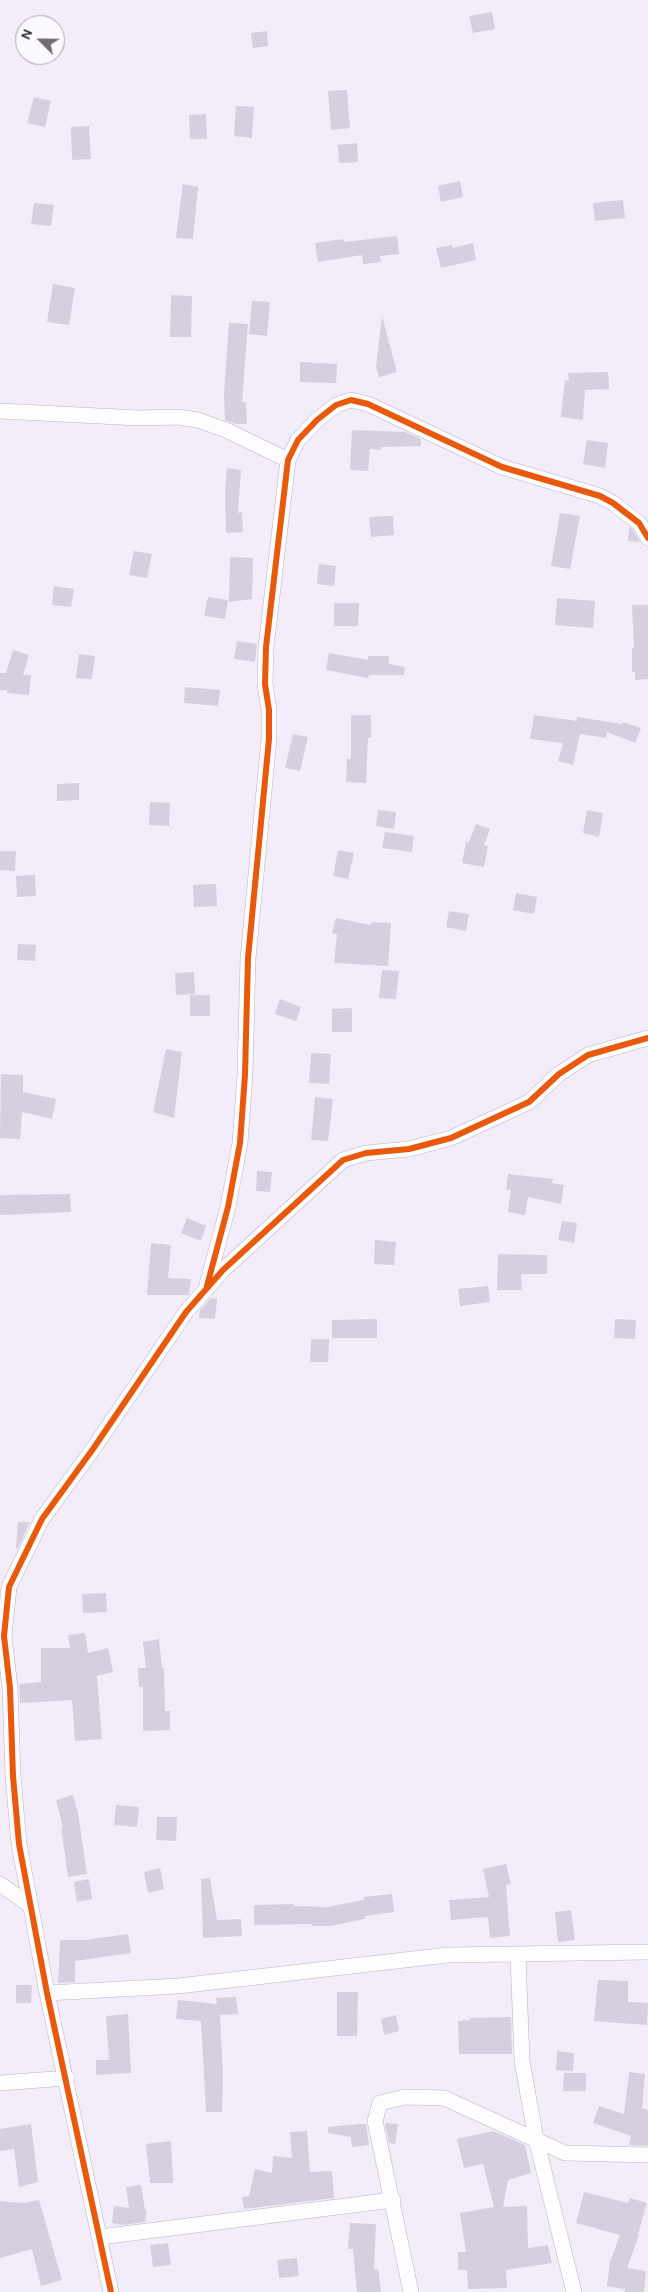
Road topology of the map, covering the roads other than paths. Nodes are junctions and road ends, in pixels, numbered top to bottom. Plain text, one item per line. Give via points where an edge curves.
1 (0, 411) edge
2 (288, 460) junction
3 (648, 538) edge
4 (648, 1038) edge
5 (206, 1289) junction
6 (2, 1632) edge
7 (0, 1884) edge
8 (31, 1906) junction
9 (648, 1952) edge
10 (518, 1955) junction
11 (48, 1993) junction
12 (67, 2078) junction
13 (0, 2083) edge
14 (536, 2139) junction
15 (648, 2155) edge
16 (393, 2200) junction
17 (100, 2237) junction
18 (111, 2292) edge
19 (411, 2292) edge
20 (574, 2292) edge

1 - 2 street via 198,420
2 - 3 street via 298,440 317,420 336,405 352,400 368,404 502,467 600,496 639,523
2 - 5 street via 266,647 269,739 248,958 240,1143 228,1207
4 - 5 street via 588,1055 559,1074 529,1102 451,1138 343,1160
5 - 6 street via 186,1312 42,1519 9,1587
6 - 8 street via 10,1688 19,1844
7 - 8 street
8 - 11 street
9 - 10 street
10 - 11 street via 448,1955 178,1986
10 - 14 street via 522,2061
11 - 12 street
12 - 13 street
12 - 17 street
14 - 15 street via 565,2152
14 - 16 street via 444,2098 380,2102 375,2121
14 - 20 street
16 - 17 street
16 - 19 street
17 - 18 street

